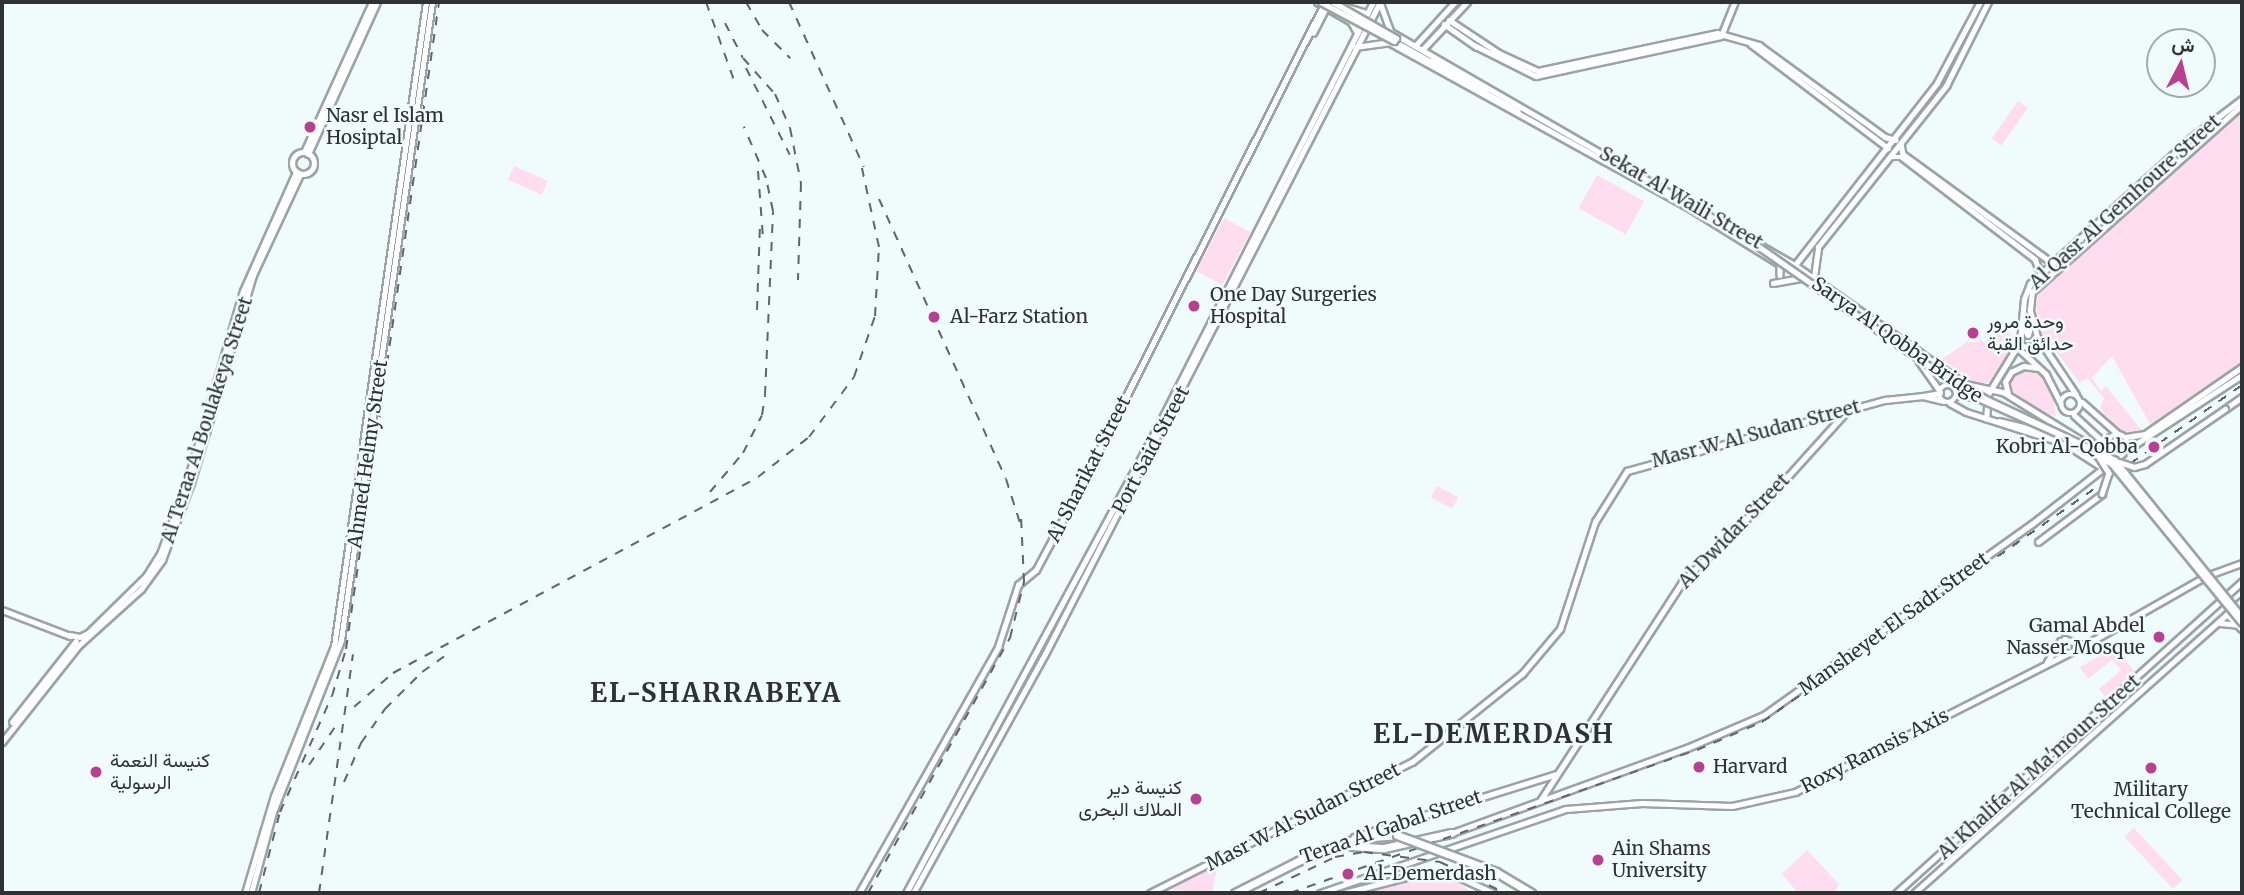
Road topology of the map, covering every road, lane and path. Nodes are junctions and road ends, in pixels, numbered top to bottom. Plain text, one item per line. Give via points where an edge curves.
1 (374, 2) edge
2 (426, 2) edge
3 (432, 2) edge
4 (1373, 2) edge
5 (1380, 2) edge
6 (1455, 2) edge
7 (1467, 2) edge
8 (1735, 2) edge
9 (1980, 2) edge
10 (1988, 2) edge
11 (1326, 3) edge
12 (1352, 9) junction
13 (1367, 13) junction
14 (1346, 18) junction
15 (1446, 22) junction
16 (1391, 32) junction
17 (1721, 36) junction
18 (1356, 37) junction
19 (1384, 40) junction
20 (1415, 46) junction
21 (1355, 47) junction
22 (1422, 50) junction
23 (1830, 99) junction
24 (2242, 99) edge
25 (2242, 105) edge
26 (1534, 118) junction
27 (2199, 131) junction
28 (2209, 134) junction
29 (1896, 139) junction
30 (2188, 141) junction
31 (1901, 143) junction
32 (2197, 145) junction
33 (1889, 149) junction
34 (306, 153) junction
35 (1891, 157) junction
36 (1287, 169) junction
37 (298, 173) junction
38 (1295, 173) junction
39 (1283, 180) junction
40 (1290, 184) junction
41 (1691, 209) junction
42 (1808, 253) junction
43 (1814, 258) junction
44 (1780, 264) junction
45 (2054, 264) junction
46 (1796, 265) junction
47 (1788, 269) junction
48 (1780, 275) dead end
49 (2041, 275) junction
50 (1801, 278) junction
51 (1814, 278) junction
52 (1773, 283) dead end
53 (2031, 321) junction
54 (2023, 325) junction
55 (1914, 346) junction
56 (2018, 347) junction
57 (2041, 347) junction
58 (2242, 367) edge
59 (2042, 370) junction
60 (2242, 374) edge
61 (1990, 389) junction
62 (1940, 392) junction
63 (1957, 395) junction
64 (2076, 395) junction
65 (1923, 397) junction
66 (2011, 397) junction
67 (2242, 397) edge
68 (1943, 401) junction
69 (2081, 401) junction
70 (1950, 403) junction
71 (2061, 403) junction
72 (1848, 409) junction
73 (2073, 414) junction
74 (1825, 416) junction
75 (2173, 418) junction
76 (1986, 419) junction
77 (1995, 421) junction
78 (1832, 425) junction
79 (2118, 433) junction
80 (2066, 437) junction
81 (2126, 437) junction
82 (2108, 446) junction
83 (2095, 450) junction
84 (2112, 452) junction
85 (2125, 452) junction
86 (2115, 460) junction
87 (2099, 465) junction
88 (2106, 470) junction
89 (2038, 542) dead end
90 (2242, 563) edge
91 (2242, 581) edge
92 (345, 589) junction
93 (2242, 601) edge
94 (2216, 603) junction
95 (2, 610) edge
96 (1063, 610) junction
97 (113, 612) junction
98 (2227, 614) junction
99 (2242, 617) edge
100 (2217, 624) junction
101 (2241, 626) edge
102 (69, 635) junction
103 (79, 642) junction
104 (2085, 645) junction
105 (1036, 651) junction
106 (1045, 654) junction
107 (1031, 661) junction
108 (2047, 662) junction
109 (1040, 664) junction
110 (2155, 664) junction
111 (2163, 671) junction
112 (2139, 678) junction
113 (2146, 686) junction
114 (2, 736) edge
115 (2, 742) edge
116 (1557, 774) junction
117 (2015, 789) junction
118 (2021, 797) junction
119 (1540, 802) junction
120 (1992, 809) junction
121 (1998, 817) junction
122 (1451, 833) joint
123 (1352, 846) junction
124 (1935, 859) junction
125 (1943, 867) junction
126 (920, 874) junction
127 (913, 889) edge
128 (245, 893) edge
129 (251, 893) edge
130 (859, 893) edge
131 (906, 893) edge
132 (1150, 893) edge
133 (1233, 893) edge
134 (1245, 893) edge
135 (1320, 893) edge
136 (1343, 893) edge
137 (1493, 893) edge
138 (1523, 893) edge
139 (1531, 893) edge
140 (1896, 893) edge
141 (1914, 893) edge

1 - 34 main road
2 - 92 main road, Ahmed Helmy Street
3 - 92 main road, Ahmed Helmy Street
4 - 13 main road, Port Said Street
5 - 16 main road
5 - 21 main road, Port Said Street
6 - 20 main road
7 - 15 main road
8 - 17 main road
9 - 29 main road via 1937,83
10 - 31 main road via 1946,86
11 - 12 main road
11 - 14 main road
11 - 26 main road, bridge
11 - 26 main road, bridge
11 - 130 main road, Al Sharikat Street via 1036,570 1018,585 1001,641
12 - 13 main road
12 - 14 main road via 1352,16
13 - 18 main road, Port Said Street
14 - 18 main road via 1355,27
15 - 17 main road via 1475,46 1536,76
15 - 22 main road
16 - 19 main road via 1385,32
16 - 20 main road, Sekat Al Waili Street
17 - 23 main road via 1768,50
18 - 36 main road, Port Said Street
19 - 21 main road
19 - 26 main road, Sekat Al Waili Street
20 - 22 main road, Sekat Al Waili Street
21 - 38 main road, Port Said Street
22 - 26 main road, Sekat Al Waili Street
23 - 29 main road via 1885,137
23 - 33 main road
24 - 27 main road, Al Qasr Al Gemhoure Street
25 - 28 main road, Al Qasr Al Gemhoure Street
26 - 41 main road, Sekat Al Waili Street
26 - 46 main road, Sekat Al Waili Street
27 - 28 main road
27 - 30 main road, Al Qasr Al Gemhoure Street
28 - 32 main road, Al Qasr Al Gemhoure Street
29 - 33 main road
30 - 32 main road
30 - 45 main road, Al Qasr Al Gemhoure Street
31 - 35 main road
31 - 45 main road via 1903,154 2036,256
32 - 53 main road, Al Qasr Al Gemhoure Street via 2037,285 2030,300
33 - 42 main road
34 - 37 main road via 292,160
34 - 37 main road via 313,167
35 - 43 main road
35 - 49 main road via 1902,158 2035,259
36 - 38 main road
36 - 39 main road, Port Said Street
37 - 97 main road, Al Teraa Al Boulakeya Street via 253,275 162,560 141,589
38 - 40 main road, Port Said Street
39 - 40 main road
39 - 96 main road, Port Said Street
40 - 96 main road, Port Said Street
41 - 44 main road, Sekat Al Waili Street
41 - 80 main road, Sarya Al Qobba Bridge, bridge via 1758,246 1969,394
42 - 43 main road via 1808,258
42 - 46 main road
43 - 51 main road
44 - 47 main road, Sekat Al Waili Street
44 - 48 main road
45 - 49 main road, Al Qasr Al Gemhoure Street
46 - 47 main road
46 - 51 main road, Sekat Al Waili Street
47 - 50 main road, Sekat Al Waili Street
49 - 54 main road, Al Qasr Al Gemhoure Street via 2027,289
50 - 52 main road
50 - 62 main road, Sekat Al Waili Street via 1918,360
51 - 55 main road, Sekat Al Waili Street
53 - 54 main road via 2029,335
53 - 57 main road, Al Qasr Al Gemhoure Street
54 - 56 main road, Al Qasr Al Gemhoure Street
55 - 61 main road, Sekat Al Waili Street via 1969,386
55 - 83 main road, Sarya Al Qobba Bridge, bridge via 1984,398
56 - 57 main road
56 - 59 main road
56 - 61 main road, Al Qasr Al Gemhoure Street
57 - 64 main road, Al Qasr Al Gemhoure Street
58 - 75 main road
59 - 66 main road via 2028,366 2012,371 2005,382
59 - 71 main road
60 - 75 main road
61 - 63 main road via 1976,396
61 - 66 main road, Sekat Al Waili Street
61 - 76 main road, Al Qasr Al Gemhoure Street
62 - 63 main road via 1951,386
62 - 65 main road, Masr W Al Sudan Street
62 - 68 main road, Sekat Al Waili Street
63 - 70 main road
64 - 69 main road
64 - 71 main road via 2065,396
65 - 68 main road, Masr W Al Sudan Street
65 - 72 main road, Masr W Al Sudan Street via 1894,398
66 - 83 main road, Sekat Al Waili Street, bridge
67 - 86 main road, bridge via 2145,464 2130,466
68 - 70 main road, Masr W Al Sudan Street
69 - 73 main road
69 - 79 main road
70 - 76 main road
71 - 73 main road via 2065,412
72 - 74 main road, Masr W Al Sudan Street
72 - 78 main road, Al Dwidar Street
73 - 82 main road
74 - 78 main road
74 - 132 main road, Masr W Al Sudan Street via 1627,471 1595,522 1560,629 1522,674 1432,750
75 - 81 main road via 2143,435
75 - 85 main road
76 - 77 main road
77 - 80 main road, bridge
77 - 87 main road via 2064,443
78 - 116 main road, Al Dwidar Street via 1772,494 1682,582
79 - 81 main road
79 - 82 main road
80 - 83 main road, Sarya Al Qobba Bridge, bridge
81 - 85 main road
82 - 84 main road
83 - 86 main road, Sarya Al Qobba Bridge, bridge
83 - 89 main road, bridge via 2109,473 2102,494
83 - 101 main road, Sarya Al Qobba Bridge, bridge via 2130,484
84 - 85 main road
84 - 87 main road
85 - 88 main road, Mansheyet El Sadr Street
86 - 99 main road, Sarya Al Qobba Bridge, bridge
87 - 88 main road
88 - 119 main road, Mansheyet El Sadr Street via 1775,708 1712,739
90 - 104 main road, Roxy Ramsis Axis via 2206,576
91 - 94 main road, Al Khalifa Al Ma'moun Street
92 - 128 main road, Ahmed Helmy Street via 327,670 274,796
92 - 129 main road, Ahmed Helmy Street via 336,661 276,805
93 - 98 main road, Al Khalifa Al Ma'moun Street
94 - 98 main road
94 - 110 main road, Al Khalifa Al Ma'moun Street
95 - 102 main road
96 - 105 main road, Port Said Street
96 - 106 main road, Port Said Street
97 - 102 main road, Al Teraa Al Boulakeya Street via 83,636
97 - 103 main road, Al Teraa Al Boulakeya Street
98 - 100 main road, Al Khalifa Al Ma'moun Street
98 - 101 main road
100 - 101 main road
100 - 111 main road, Al Khalifa Al Ma'moun Street
102 - 103 main road
103 - 114 main road, Al Teraa Al Boulakeya Street
103 - 115 main road, Al Teraa Al Boulakeya Street
104 - 108 main road, Roxy Ramsis Axis
104 - 108 main road via 2062,640
105 - 106 main road
105 - 107 main road, Port Said Street
106 - 109 main road, Port Said Street
107 - 109 main road
107 - 126 main road, Port Said Street
108 - 135 main road, Roxy Ramsis Axis via 1786,795 1732,806 1642,803 1566,809
109 - 126 main road, Port Said Street
110 - 111 main road
110 - 112 main road, Al Khalifa Al Ma'moun Street
111 - 113 main road, Al Khalifa Al Ma'moun Street
112 - 113 main road
112 - 117 main road, Al Khalifa Al Ma'moun Street
113 - 118 main road, Al Khalifa Al Ma'moun Street
116 - 119 main road, Al Dwidar Street
116 - 133 main road, Teraa Al Gabal Street via 1434,808 1291,862
117 - 118 main road
117 - 120 main road, Al Khalifa Al Ma'moun Street
118 - 121 main road, Al Khalifa Al Ma'moun Street
119 - 122 main road, Mansheyet El Sadr Street
120 - 121 main road
120 - 124 main road, Al Khalifa Al Ma'moun Street
121 - 125 main road, Al Khalifa Al Ma'moun Street
122 - 123 highway, bridge via 1384,849
123 - 134 highway
123 - 138 highway, bridge via 1376,838 1401,841 1494,876
124 - 125 main road
124 - 140 main road, Al Khalifa Al Ma'moun Street
125 - 141 main road, Al Khalifa Al Ma'moun Street
126 - 127 main road, Port Said Street
127 - 131 main road, Port Said Street
133 - 139 highway, bridge via 1302,859 1382,834 1408,838 1457,857
136 - 137 main road via 1425,872 1461,878

